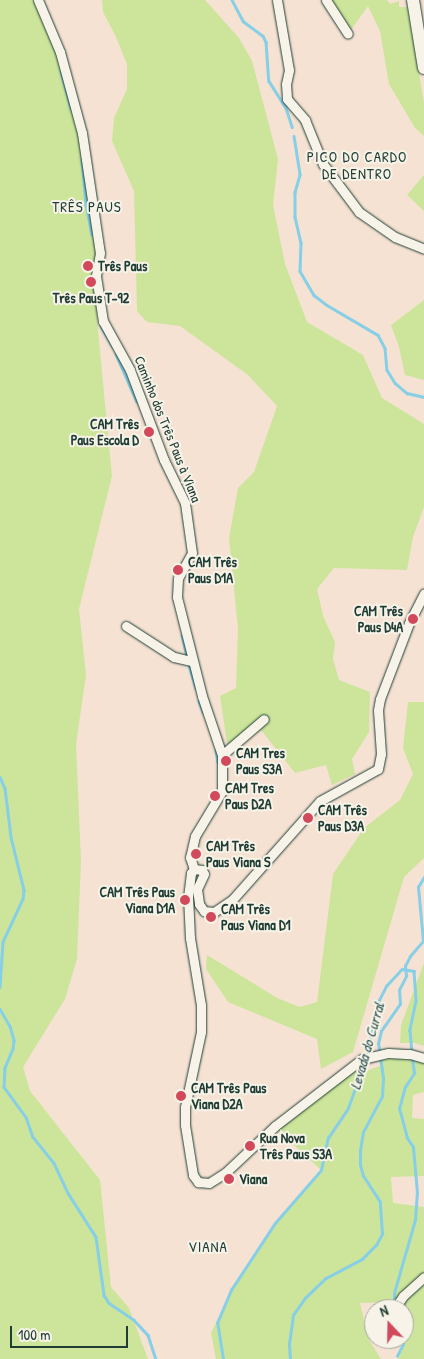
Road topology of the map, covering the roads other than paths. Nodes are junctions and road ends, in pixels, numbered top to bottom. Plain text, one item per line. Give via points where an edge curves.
1 (38, 0) edge
2 (278, 0) edge
3 (326, 0) edge
4 (413, 0) edge
5 (348, 34) dead end
6 (424, 68) edge
7 (424, 249) edge
8 (424, 594) edge
9 (126, 626) dead end
10 (192, 661) junction
11 (264, 719) dead end
12 (222, 755) junction
13 (194, 869) junction
14 (420, 1056) edge
15 (424, 1277) edge
16 (400, 1299) edge

1 - 10 street, Caminho dos Três Paus à Viana via 60,52 82,134 100,253 96,276 103,321 130,370 164,460 185,503 192,554 176,586
2 - 7 street via 289,70 287,99 305,120 323,164 358,212 395,237
3 - 5 street
4 - 6 main road
8 - 13 street via 409,623 380,699 381,754 378,769 320,801 232,900 218,910 207,912 201,907 197,889 204,874 202,870
9 - 10 street via 174,658
10 - 12 street, Caminho dos Três Paus à Viana
11 - 12 street
12 - 13 street, Caminho dos Três Paus à Viana via 222,791 195,836 190,857
13 - 14 street, Caminho dos Três Paus à Viana via 188,896 190,938 202,1005 201,1032 185,1116 193,1176 202,1184 209,1184 225,1173 275,1126 357,1062 378,1054
15 - 16 street

